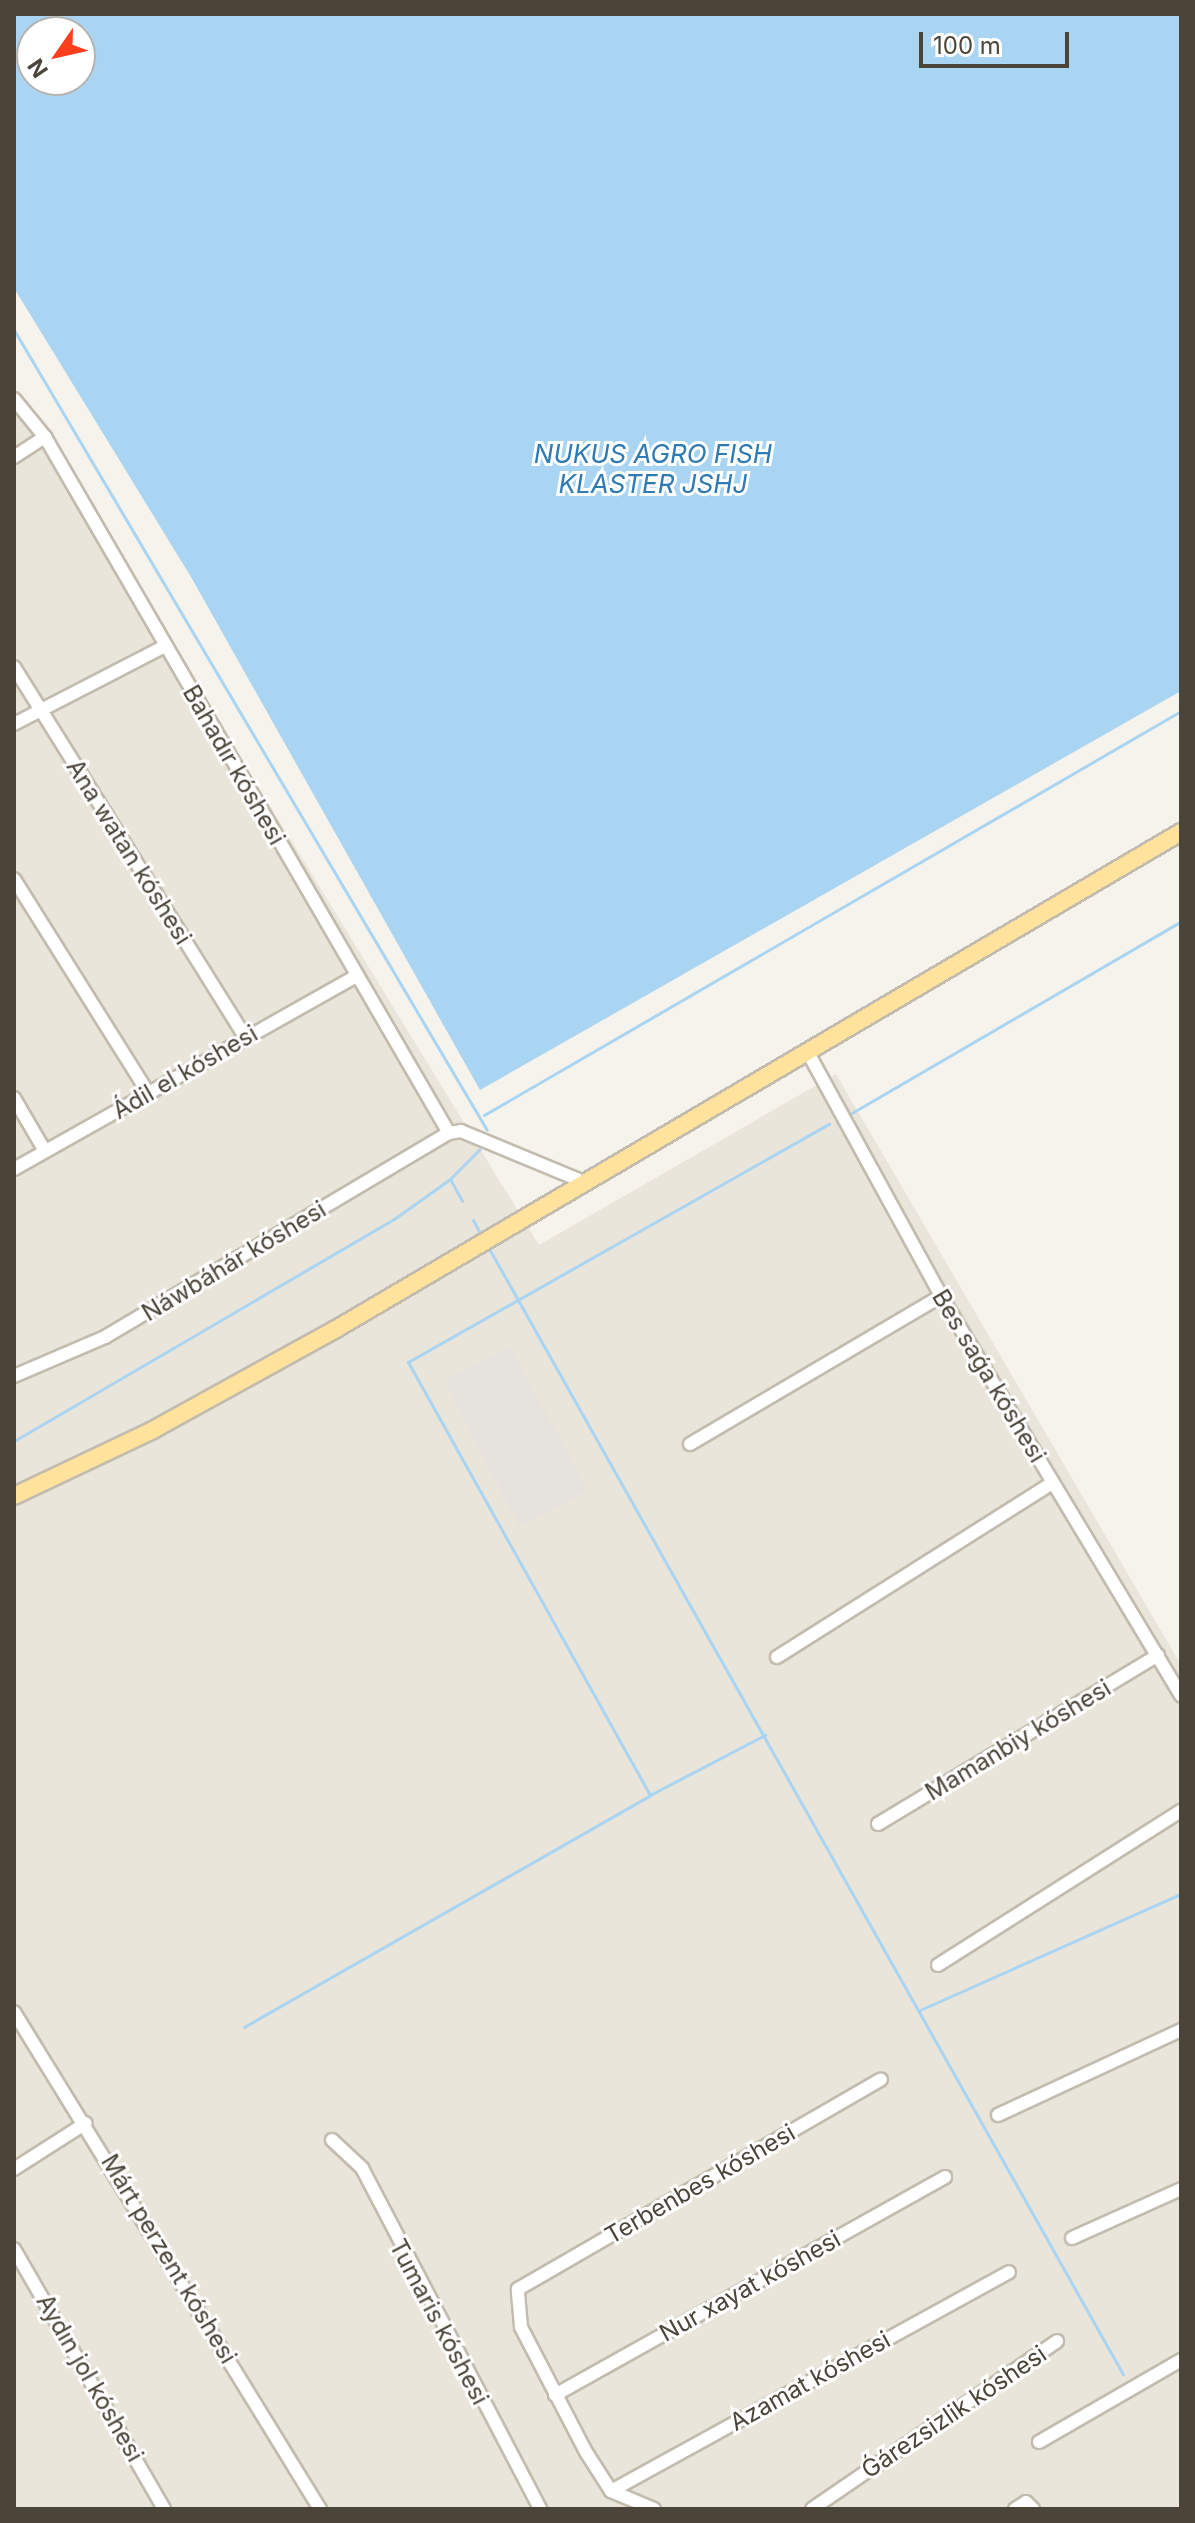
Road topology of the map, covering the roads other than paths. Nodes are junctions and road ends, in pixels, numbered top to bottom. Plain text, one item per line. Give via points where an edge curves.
1 (14, 399) edge
2 (45, 437) junction
3 (14, 457) edge
4 (165, 646) junction
5 (14, 667) edge
6 (40, 708) junction
7 (14, 724) edge
8 (1181, 832) edge
9 (14, 879) edge
10 (357, 976) junction
11 (245, 1037) junction
12 (807, 1051) junction
13 (149, 1094) junction
14 (14, 1098) edge
15 (449, 1133) junction
16 (45, 1151) junction
17 (14, 1169) edge
18 (584, 1182) junction
19 (941, 1296) junction
20 (14, 1376) edge
21 (690, 1444) dead end
22 (1052, 1483) junction
23 (14, 1496) edge
24 (1158, 1655) junction
25 (777, 1657) dead end
26 (1181, 1695) edge
27 (1181, 1811) edge
28 (878, 1824) dead end
29 (938, 1965) dead end
30 (14, 2012) edge
31 (1181, 2030) edge
32 (881, 2079) dead end
33 (998, 2115) dead end
34 (86, 2123) junction
35 (332, 2140) dead end
36 (14, 2169) edge
37 (945, 2177) dead end
38 (1181, 2189) edge
39 (1072, 2238) dead end
40 (14, 2249) edge
41 (1009, 2272) dead end
42 (1057, 2341) dead end
43 (1181, 2360) edge
44 (555, 2395) junction
45 (1039, 2442) dead end
46 (611, 2491) junction
47 (164, 2509) edge
48 (320, 2509) edge
49 (540, 2509) edge
50 (654, 2509) edge
51 (812, 2509) edge

1 - 2 street, Bahadır kóshesi
2 - 3 street
2 - 4 street, Bahadır kóshesi
4 - 6 street
4 - 10 street, Bahadır kóshesi
5 - 6 street, Ana watan kóshesi
6 - 7 street
6 - 11 street, Ana watan kóshesi
8 - 12 main road
9 - 13 street
10 - 11 street, Ádil el kóshesi
10 - 15 street, Bahadır kóshesi
11 - 13 street, Ádil el kóshesi
12 - 18 main road
12 - 19 street, Bes saǵa kóshesi
13 - 16 street, Ádil el kóshesi
14 - 16 street
15 - 18 street via 461,1131
15 - 20 street, Náwbáhár kóshesi via 105,1337
16 - 17 street, Ádil el kóshesi
18 - 23 main road via 153,1430
19 - 21 street
19 - 22 street, Bes saǵa kóshesi
22 - 24 street, Bes saǵa kóshesi
22 - 25 street
24 - 26 street, Bes saǵa kóshesi
24 - 28 street, Mamanbiy kóshesi
27 - 29 street
30 - 34 street, Márt perzent kóshesi
31 - 33 street
32 - 44 street, Terbenbes kóshesi via 518,2289 521,2327
34 - 36 street
34 - 48 street, Márt perzent kóshesi
35 - 49 street, Tumaris kóshesi via 362,2168
37 - 44 street, Nur xayat kóshesi
38 - 39 street
40 - 47 street, Aydın jol kóshesi
41 - 46 street, Azamat kóshesi
42 - 51 street, Ǵárezsizlik kóshesi
43 - 45 street
44 - 46 street
46 - 50 street

